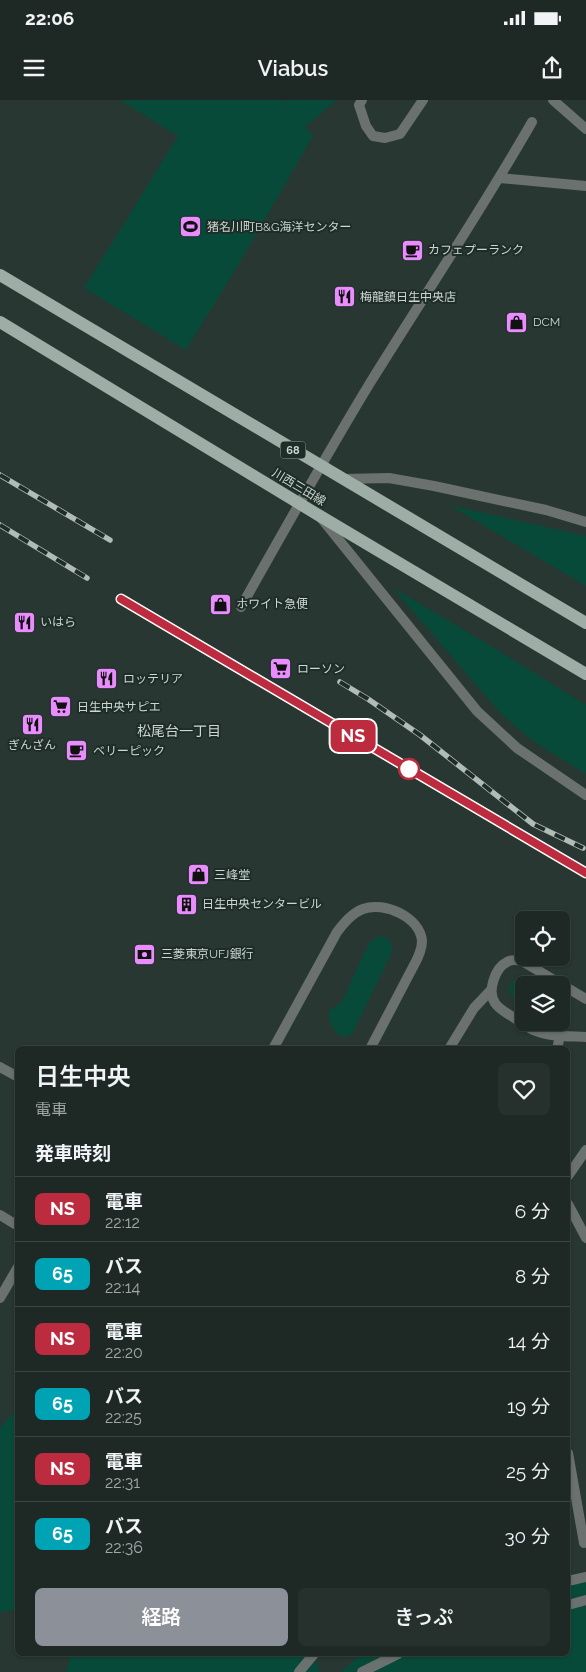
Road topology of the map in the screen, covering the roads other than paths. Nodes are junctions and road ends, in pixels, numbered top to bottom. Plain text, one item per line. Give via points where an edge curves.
1 (362, 100) edge
2 (423, 100) edge
3 (553, 100) edge
4 (532, 122) dead end
5 (586, 129) edge
6 (500, 178) junction
7 (586, 186) edge
8 (0, 275) edge
9 (0, 322) edge
10 (342, 479) junction
11 (320, 516) junction
12 (586, 522) edge
13 (241, 607) dead end
14 (586, 623) edge
15 (586, 674) edge
16 (586, 795) edge
17 (491, 990) junction
18 (586, 999) edge
19 (560, 1036) junction
20 (586, 1037) edge
21 (275, 1046) edge
22 (372, 1046) edge
23 (451, 1046) edge
24 (558, 1046) edge
25 (0, 1067) edge
26 (15, 1075) edge
27 (586, 1150) edge
28 (570, 1173) edge
29 (570, 1208) edge
30 (0, 1214) edge
31 (15, 1224) edge
32 (586, 1238) edge
33 (15, 1272) edge
34 (0, 1298) edge
35 (570, 1478) edge
36 (571, 1491) edge
37 (584, 1543) dead end
38 (586, 1577) edge
39 (570, 1581) edge
40 (586, 1600) edge
41 (570, 1604) edge
42 (312, 1656) edge
43 (394, 1656) edge
44 (299, 1672) edge
45 (362, 1672) edge

1 - 2 street via 359,105 366,126 373,136 385,138 400,134
3 - 5 street
4 - 6 street
6 - 7 street
6 - 13 street via 362,396
8 - 10 main road, 68
9 - 11 main road, 川西三田線
10 - 12 street via 389,478 546,510
10 - 14 main road, 68
11 - 15 main road, 川西三田線
11 - 16 street via 477,711 517,748
17 - 18 street via 500,968 516,960
17 - 19 street via 500,1009 532,1029
17 - 23 street via 474,1008
19 - 20 street
19 - 24 street
21 - 22 street via 344,922 362,909 373,906 398,912 410,920 422,942 414,968
25 - 26 street
27 - 28 street
29 - 32 street
30 - 31 street
33 - 34 street
35 - 36 street
36 - 37 street
38 - 39 street
40 - 41 street
42 - 44 street
43 - 45 street

